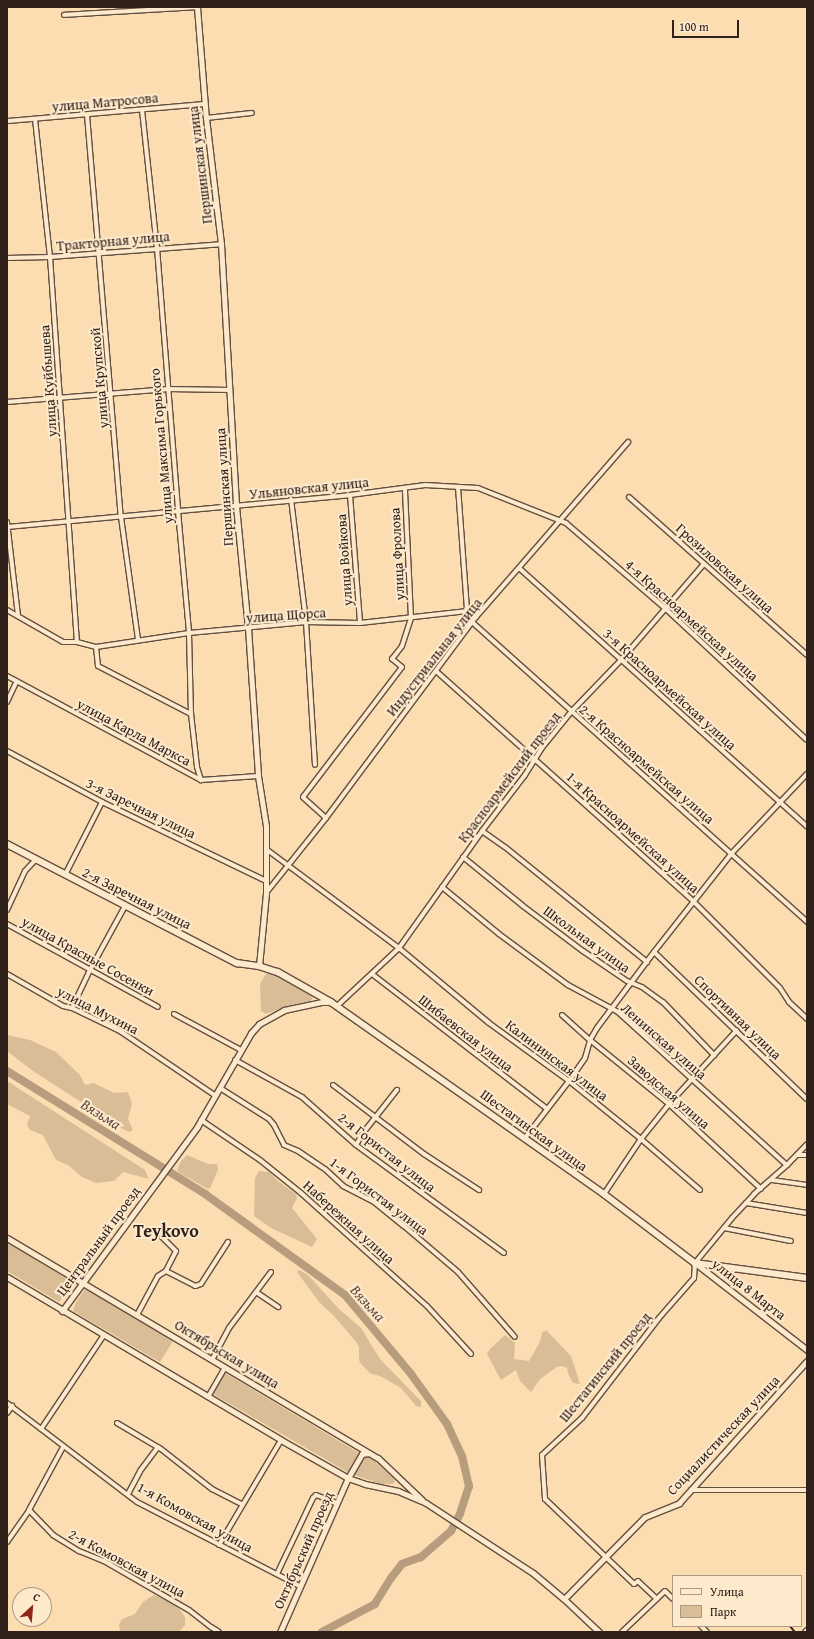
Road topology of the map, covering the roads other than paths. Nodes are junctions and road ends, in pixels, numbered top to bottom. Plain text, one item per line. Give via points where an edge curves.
1 (197, 7) edge
2 (64, 15) dead end
3 (205, 104) junction
4 (142, 110) junction
5 (252, 113) dead end
6 (87, 115) junction
7 (206, 118) junction
8 (35, 120) junction
9 (7, 121) edge
10 (221, 244) junction
11 (157, 248) junction
12 (100, 253) junction
13 (50, 257) junction
14 (7, 258) edge
15 (168, 389) junction
16 (230, 390) junction
17 (110, 392) junction
18 (60, 396) junction
19 (7, 402) edge
20 (628, 442) dead end
21 (458, 487) junction
22 (405, 489) junction
23 (350, 495) junction
24 (629, 497) dead end
25 (291, 499) junction
26 (236, 506) junction
27 (178, 511) junction
28 (121, 517) junction
29 (559, 520) junction
30 (68, 521) junction
31 (7, 522) edge
32 (7, 527) edge
33 (704, 564) junction
34 (519, 568) junction
35 (483, 609) junction
36 (666, 609) junction
37 (7, 610) edge
38 (466, 611) junction
39 (18, 616) junction
40 (476, 616) junction
41 (411, 618) junction
42 (306, 622) junction
43 (472, 622) junction
44 (360, 623) junction
45 (248, 628) junction
46 (189, 633) junction
47 (138, 640) junction
48 (77, 642) junction
49 (96, 646) junction
50 (807, 656) edge
51 (621, 660) junction
52 (436, 671) junction
53 (7, 676) edge
54 (17, 681) junction
55 (7, 702) edge
56 (571, 712) junction
57 (191, 714) junction
58 (807, 740) edge
59 (7, 751) edge
60 (535, 759) junction
61 (315, 766) dead end
62 (807, 774) edge
63 (258, 776) junction
64 (201, 780) junction
65 (780, 801) junction
66 (102, 802) junction
67 (326, 818) junction
68 (807, 826) edge
69 (482, 831) junction
70 (7, 844) edge
71 (266, 849) junction
72 (732, 853) junction
73 (463, 857) junction
74 (36, 859) junction
75 (288, 866) junction
76 (65, 875) junction
77 (266, 881) junction
78 (442, 887) junction
79 (266, 893) junction
80 (694, 901) junction
81 (125, 906) junction
82 (7, 910) edge
83 (807, 922) edge
84 (7, 924) edge
85 (399, 948) junction
86 (654, 952) junction
87 (647, 962) junction
88 (259, 966) junction
89 (90, 970) junction
90 (7, 974) edge
91 (372, 974) junction
92 (631, 983) junction
93 (317, 994) junction
94 (331, 1002) junction
95 (311, 1004) junction
96 (337, 1006) junction
97 (158, 1007) dead end
98 (72, 1008) junction
99 (611, 1009) junction
100 (174, 1014) dead end
101 (562, 1015) dead end
102 (807, 1018) edge
103 (737, 1030) junction
104 (590, 1040) junction
105 (241, 1050) junction
106 (714, 1055) junction
107 (235, 1060) junction
108 (691, 1078) junction
109 (569, 1081) junction
110 (333, 1085) dead end
111 (220, 1088) junction
112 (397, 1090) dead end
113 (216, 1096) junction
114 (807, 1099) edge
115 (669, 1104) junction
116 (547, 1109) junction
117 (376, 1118) junction
118 (201, 1120) junction
119 (525, 1138) junction
120 (641, 1139) junction
121 (807, 1144) edge
122 (356, 1145) junction
123 (797, 1155) junction
124 (807, 1155) edge
125 (787, 1165) junction
126 (772, 1180) junction
127 (807, 1185) edge
128 (760, 1189) junction
129 (479, 1190) dead end
130 (700, 1190) dead end
131 (604, 1194) junction
132 (746, 1203) junction
133 (807, 1213) edge
134 (724, 1228) junction
135 (162, 1237) dead end
136 (7, 1238) edge
137 (792, 1241) dead end
138 (228, 1242) dead end
139 (504, 1253) dead end
140 (695, 1263) junction
141 (166, 1271) junction
142 (271, 1272) dead end
143 (7, 1277) edge
144 (807, 1278) edge
145 (82, 1282) junction
146 (256, 1292) junction
147 (278, 1307) dead end
148 (62, 1311) junction
149 (137, 1315) junction
150 (104, 1335) junction
151 (515, 1337) dead end
152 (807, 1350) edge
153 (471, 1354) dead end
154 (212, 1360) junction
155 (807, 1361) edge
156 (225, 1367) junction
157 (208, 1397) junction
158 (7, 1403) edge
159 (12, 1406) junction
160 (7, 1413) edge
161 (117, 1423) dead end
162 (41, 1430) junction
163 (281, 1440) junction
164 (63, 1447) junction
165 (158, 1447) junction
166 (370, 1453) junction
167 (348, 1478) junction
168 (402, 1480) junction
169 (398, 1490) junction
170 (691, 1490) junction
171 (807, 1490) edge
172 (128, 1494) junction
173 (337, 1503) junction
174 (426, 1503) junction
175 (242, 1504) junction
176 (29, 1510) junction
177 (7, 1542) edge
178 (220, 1545) junction
179 (605, 1558) junction
180 (277, 1574) junction
181 (300, 1586) junction
182 (672, 1598) edge
183 (564, 1599) junction
184 (657, 1599) junction
185 (703, 1627) edge
186 (219, 1632) edge
187 (280, 1632) edge
188 (599, 1632) edge
189 (622, 1632) edge
190 (707, 1632) edge

1 - 2 street
1 - 3 street, Першинская улица
3 - 4 street, улица Матросова
3 - 7 street, Першинская улица
4 - 6 street, улица Матросова
4 - 11 street, улица Максима Горького
5 - 7 street
6 - 8 street, улица Матросова
6 - 12 street, улица Крупской
7 - 10 street, Першинская улица
8 - 9 street, улица Матросова
8 - 13 street, улица Куйбышева
10 - 11 street, Тракторная улица
10 - 16 street, Першинская улица
11 - 12 street, Тракторная улица
11 - 15 street, улица Максима Горького
12 - 13 street, Тракторная улица
12 - 17 street, улица Крупской
13 - 14 street, Тракторная улица
13 - 18 street, улица Куйбышева
15 - 16 street
15 - 17 street
15 - 27 street, улица Максима Горького
16 - 26 street, Першинская улица
17 - 18 street
17 - 28 street, улица Крупской
18 - 19 street
18 - 30 street, улица Куйбышева
20 - 29 street, Индустриальная улица
21 - 22 street, Ульяновская улица via 425,485
21 - 29 street, Ульяновская улица via 478,488
21 - 38 street
22 - 23 street, Ульяновская улица
22 - 41 street, улица Фролова
23 - 25 street, Ульяновская улица
23 - 44 street, улица Войкова
24 - 33 street, Грозиловская улица
25 - 26 street, Ульяновская улица
25 - 42 street
26 - 27 street, Ульяновская улица
26 - 45 street, Першинская улица
27 - 28 street, Ульяновская улица
27 - 46 street, улица Максима Горького
28 - 30 street, Ульяновская улица
28 - 47 street, улица Крупской
29 - 34 street, Индустриальная улица
29 - 36 street, 4-я Красноармейская улица
30 - 32 street, Ульяновская улица
30 - 48 street, улица Куйбышева
31 - 32 street
32 - 39 street
33 - 36 street, Красноармейский проезд
33 - 50 street, Грозиловская улица
34 - 35 street, Индустриальная улица
34 - 51 street, 3-я Красноармейская улица
35 - 38 street, улица Щорса
35 - 40 street, Индустриальная улица
36 - 51 street, Красноармейский проезд
36 - 58 street, 4-я Красноармейская улица
37 - 39 street
38 - 40 street
38 - 41 street, улица Щорса
39 - 48 street via 63,642
40 - 43 street, Индустриальная улица
41 - 44 street, улица Щорса
41 - 67 street via 402,646 392,659 402,667 303,797
42 - 44 street, улица Щорса
42 - 45 street, улица Щорса
42 - 61 street
43 - 52 street, Индустриальная улица
43 - 56 street, 2-я Красноармейская улица
45 - 46 street, улица Щорса
45 - 63 street, Першинская улица
46 - 47 street, улица Щорса
46 - 57 street, улица Максима Горького
47 - 49 street, улица Щорса
48 - 49 street
49 - 57 street via 98,666
51 - 56 street, Красноармейский проезд
51 - 65 street, 3-я Красноармейская улица
52 - 60 street, 1-я Красноармейская улица
52 - 67 street, Индустриальная улица
53 - 54 street, улица Карла Маркса
54 - 55 street
54 - 64 street, улица Карла Маркса
56 - 60 street, Красноармейский проезд
56 - 72 street, 2-я Красноармейская улица
57 - 64 street, улица Максима Горького via 196,767
59 - 66 street, 3-я Заречная улица
60 - 69 street, Красноармейский проезд
60 - 80 street, 1-я Красноармейская улица
62 - 65 street
63 - 64 street, улица Карла Маркса
63 - 71 street, Першинская улица via 266,826
65 - 68 street, 3-я Красноармейская улица
65 - 72 street
66 - 76 street
66 - 77 street, 3-я Заречная улица
67 - 75 street, Индустриальная улица
69 - 73 street, Красноармейский проезд
69 - 87 street
70 - 74 main road, 2-я Заречная улица
71 - 75 street
71 - 77 street, Першинская улица
72 - 80 street
72 - 83 street, 2-я Красноармейская улица
73 - 78 street, Красноармейский проезд
73 - 92 street, Школьная улица via 523,906
74 - 76 main road, 2-я Заречная улица
74 - 82 street via 25,871
75 - 79 street, Индустриальная улица
75 - 85 street
76 - 81 main road, 2-я Заречная улица
77 - 79 street, Першинская улица
78 - 85 street, Красноармейский проезд
78 - 99 street, Ленинская улица via 537,963 568,985
79 - 88 street, Першинская улица
80 - 86 street
80 - 102 street, 1-я Красноармейская улица
81 - 88 main road, 2-я Заречная улица via 237,963
81 - 89 street
84 - 89 street, улица Красные Сосенки
85 - 91 street, Красноармейский проезд
85 - 109 street, Калининская улица via 489,1023
86 - 87 street
86 - 103 street, Спортивная улица
87 - 92 street
88 - 93 main road, Шестагинская улица via 278,972
89 - 97 street, улица Красные Сосенки
89 - 98 street
90 - 98 street, улица Мухина
91 - 96 street, Красноармейский проезд
91 - 116 street, Шибаевская улица
92 - 99 street
92 - 106 street, Школьная улица via 642,987 663,1002
93 - 94 main road, Шестагинская улица
93 - 95 street
94 - 95 street
94 - 96 main road, Шестагинская улица
95 - 105 street via 284,1010 269,1017 251,1033
96 - 119 main road, Шестагинская улица
98 - 113 street, улица Мухина via 120,1031
99 - 104 street
99 - 108 street, Ленинская улица via 618,1012
100 - 105 street
101 - 104 street, Заводская улица
103 - 106 street
103 - 114 street, Спортивная улица
104 - 109 street via 585,1058
104 - 115 street, Заводская улица
105 - 107 street
106 - 108 street
107 - 111 street
107 - 122 street, 2-я Гористая улица via 302,1097
108 - 115 street
108 - 125 street, Ленинская улица
109 - 116 street
109 - 120 street, Калининская улица
110 - 117 street
111 - 113 street
111 - 151 street, 1-я Гористая улица via 269,1119 284,1145 326,1168 343,1186 374,1202 404,1226 458,1272
112 - 117 street
113 - 118 street
115 - 120 street
115 - 128 street, Заводская улица
116 - 119 street
117 - 122 street
117 - 129 street via 424,1154
118 - 145 street, Центральный проезд
118 - 153 street, Набережная улица via 260,1160 301,1193 427,1306
119 - 131 main road, Шестагинская улица
120 - 130 street, Калининская улица
120 - 131 street
121 - 123 street
122 - 139 street, 2-я Гористая улица
123 - 124 street
123 - 125 street
125 - 126 street
126 - 127 street
126 - 128 street
128 - 132 street
131 - 140 main road, Шестагинская улица
132 - 133 street
132 - 134 street
134 - 137 street
134 - 140 street
135 - 141 street via 176,1251
136 - 145 street, Октябрьская улица
138 - 141 street via 201,1284 195,1286
140 - 144 main road, Шестагинская улица
140 - 152 street, улица 8 Марта
140 - 179 street, Шестагинский проезд via 694,1278 659,1318 582,1418 542,1455 545,1499
141 - 149 street via 158,1276
142 - 146 street
143 - 148 street, Октябрьская улица
145 - 148 street, Центральный проезд
145 - 149 street, Октябрьская улица
146 - 147 street
146 - 154 street via 229,1328
148 - 150 street, Октябрьская улица
149 - 154 street, Октябрьская улица
150 - 157 street, Октябрьская улица
150 - 162 street
154 - 156 street, Октябрьская улица
155 - 170 street, Социалистическая улица
156 - 157 street
156 - 166 street, Октябрьская улица
157 - 163 street, Октябрьская улица
158 - 159 street, 1-я Комовская улица
159 - 160 street
159 - 162 street, 1-я Комовская улица
161 - 165 street
162 - 164 street, 1-я Комовская улица
163 - 167 street, Октябрьская улица
163 - 175 street
164 - 172 street, 1-я Комовская улица
164 - 176 street
165 - 172 street via 140,1471
165 - 175 street via 212,1489
166 - 167 street, Октябрьский проезд via 362,1454
166 - 168 street, Октябрьская улица
167 - 169 street, Октябрьская улица
167 - 173 street, Октябрьский проезд
168 - 169 street via 402,1486
168 - 174 street, Октябрьская улица
169 - 174 street, Октябрьская улица
170 - 171 street
170 - 179 street, Социалистическая улица via 679,1503 645,1517
172 - 178 street, 1-я Комовская улица via 137,1502
173 - 180 street via 316,1495 313,1498
173 - 181 street, Октябрьский проезд
174 - 183 street, Октябрьская улица via 533,1573
175 - 178 street
176 - 177 street
176 - 186 street, 2-я Комовская улица via 52,1535 79,1551 104,1561 189,1610
178 - 180 street, 1-я Комовская улица
179 - 183 street, Социалистическая улица
179 - 184 street via 634,1584 638,1581
180 - 181 street, 1-я Комовская улица
181 - 187 street, Октябрьский проезд
182 - 184 street via 665,1591
183 - 188 street, Октябрьская улица
184 - 189 street
185 - 190 street

